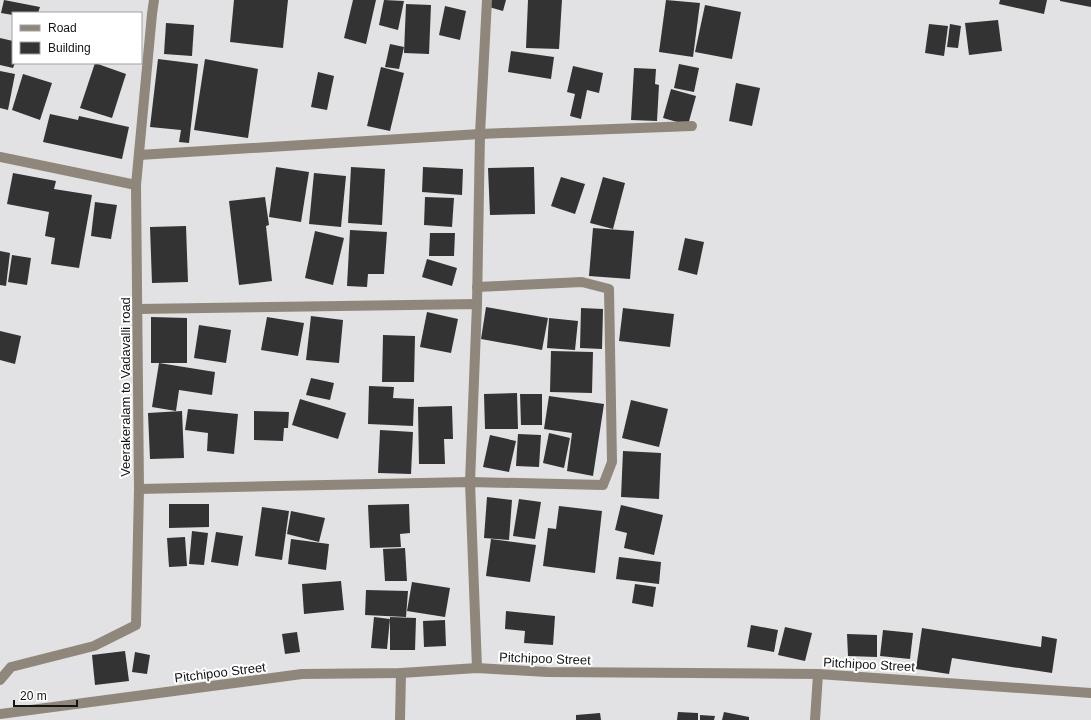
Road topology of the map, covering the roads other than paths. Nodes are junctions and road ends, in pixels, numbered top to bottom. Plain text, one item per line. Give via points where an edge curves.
1 (154, 0) edge
2 (487, 0) edge
3 (692, 126) dead end
4 (480, 134) junction
5 (139, 155) junction
6 (0, 157) edge
7 (136, 185) junction
8 (476, 287) junction
9 (477, 304) junction
10 (138, 309) junction
11 (470, 482) junction
12 (139, 489) junction
13 (477, 668) junction
14 (401, 673) junction
15 (818, 674) junction
16 (0, 680) edge
17 (1091, 693) edge
18 (0, 714) edge
19 (400, 720) edge
20 (815, 720) edge

1 - 5 street, Veerakeralam to Vadavalli road
2 - 4 street
3 - 4 street
4 - 5 street
4 - 8 street
5 - 7 street, Veerakeralam to Vadavalli road
6 - 7 street
7 - 10 street, Veerakeralam to Vadavalli road
8 - 9 street
8 - 11 street via 582,282 609,289 612,462 603,485
9 - 10 street
9 - 11 street
10 - 12 street, Veerakeralam to Vadavalli road
11 - 12 street
11 - 13 street
12 - 16 street, Veerakeralam to Vadavalli road via 136,624 94,646 11,667
13 - 14 street, Pitchipoo Street
13 - 15 street, Pitchipoo Street via 547,672
14 - 18 street, Pitchipoo Street via 302,674
14 - 19 street
15 - 17 street, Pitchipoo Street
15 - 20 street

